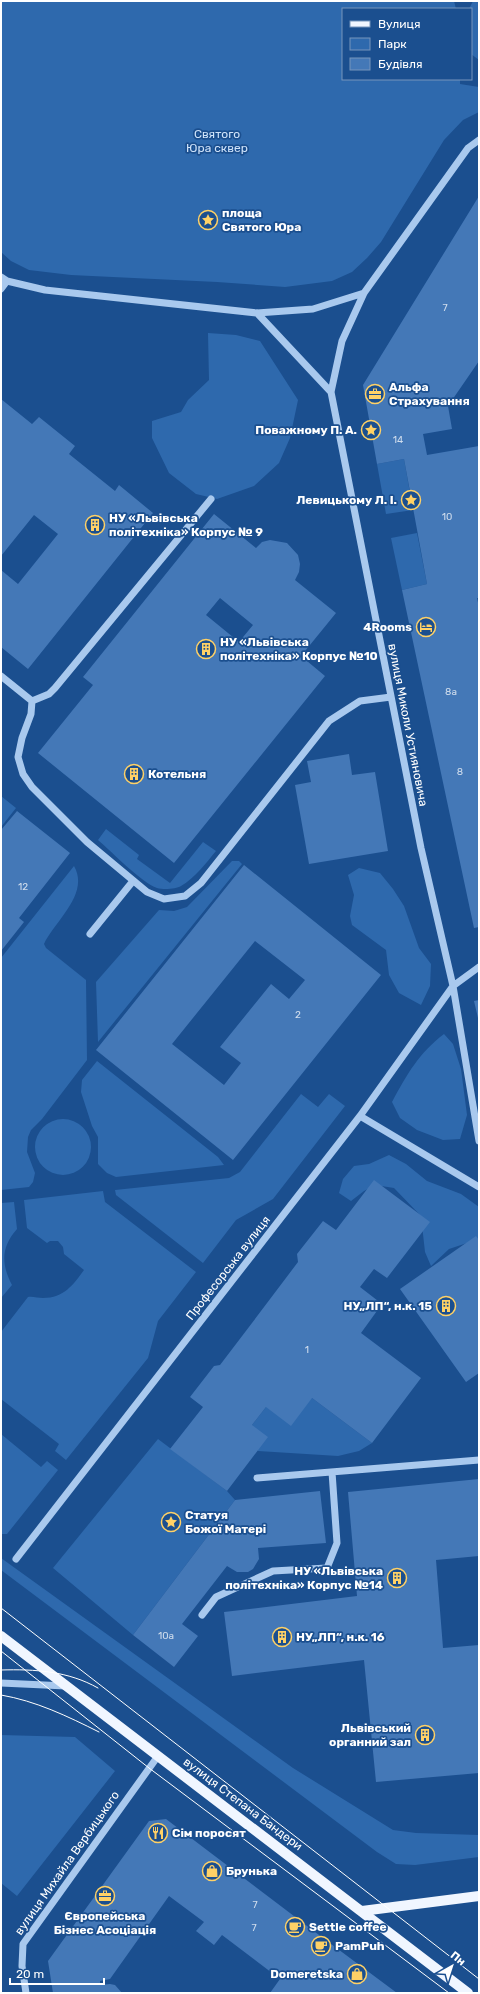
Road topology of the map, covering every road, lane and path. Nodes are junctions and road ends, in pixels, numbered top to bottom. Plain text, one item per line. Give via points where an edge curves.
1 (479, 140) edge
2 (4, 279) edge
3 (1, 289) edge
4 (364, 292) junction
5 (257, 313) junction
6 (331, 392) junction
7 (211, 499) dead end
8 (1, 676) edge
9 (391, 697) junction
10 (32, 700) junction
11 (133, 881) junction
12 (90, 934) dead end
13 (479, 967) edge
14 (453, 986) junction
15 (360, 1116) junction
16 (479, 1141) edge
17 (479, 1187) edge
18 (479, 1460) edge
19 (332, 1472) junction
20 (257, 1478) dead end
21 (16, 1559) dead end
22 (202, 1616) dead end
23 (1, 1636) edge
24 (1, 1683) edge
25 (66, 1686) junction
26 (158, 1756) junction
27 (479, 1896) edge
28 (362, 1911) junction
29 (26, 1993) edge
30 (468, 1993) edge

1 - 4 street via 468,148
2 - 3 street
2 - 5 street via 45,290
4 - 5 street via 313,309
4 - 6 street, вулиця Миколи Устияновича via 342,341
5 - 6 street
6 - 9 street, вулиця Миколи Устияновича
7 - 10 street via 55,688 49,694
8 - 10 street
9 - 11 street via 360,701 329,721 201,884 185,896 164,899 147,892
9 - 14 street, вулиця Миколи Устияновича via 421,848
10 - 11 street via 31,714 18,758 23,774 32,787 87,842
11 - 12 street
13 - 14 street, Професорська вулиця
14 - 15 street, Професорська вулиця
14 - 16 street, вулиця Миколи Устияновича
15 - 17 street
15 - 21 street, Професорська вулиця
18 - 19 street
19 - 20 street
19 - 22 street via 337,1543 327,1568 273,1571 216,1597
23 - 25 main road, вулиця Степана Бандери
24 - 25 street
25 - 26 main road, вулиця Степана Бандери
26 - 28 main road, вулиця Степана Бандери
26 - 29 street, вулиця Михайла Вербицького via 23,1944 22,1966
27 - 28 main road
28 - 30 main road, вулиця Степана Бандери

